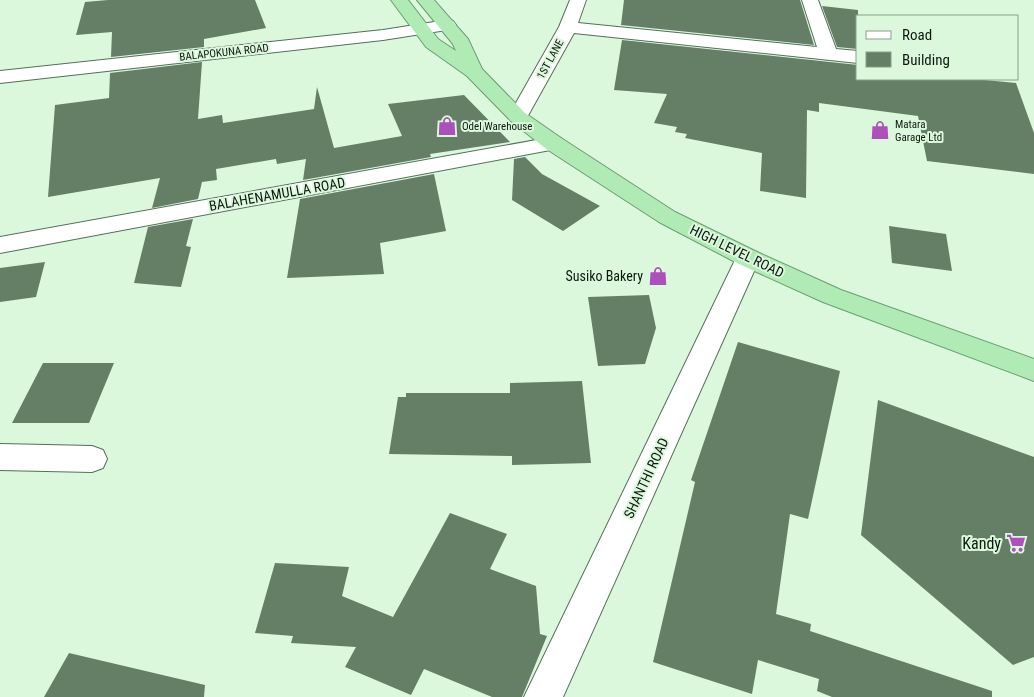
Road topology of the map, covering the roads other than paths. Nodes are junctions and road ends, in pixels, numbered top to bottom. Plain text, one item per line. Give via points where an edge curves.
1 (399, 0) edge
2 (425, 0) edge
3 (578, 0) edge
4 (810, 0) edge
5 (447, 25) junction
6 (568, 27) junction
7 (421, 29) junction
8 (828, 54) junction
9 (856, 57) edge
10 (474, 72) junction
11 (0, 77) edge
12 (518, 117) junction
13 (553, 143) junction
14 (0, 245) edge
15 (748, 258) junction
16 (1034, 370) edge
17 (0, 457) edge
18 (92, 459) dead end
19 (542, 697) edge

1 - 7 highway, HIGH LEVEL ROAD
2 - 5 highway, HIGH LEVEL ROAD
3 - 6 street, 1ST LANE
4 - 8 street
5 - 7 street, BALAPOKUNA ROAD
5 - 10 highway, HIGH LEVEL ROAD via 462,44
6 - 8 street
6 - 12 street, 1ST LANE
7 - 10 highway, HIGH LEVEL ROAD via 432,44
7 - 11 street, BALAPOKUNA ROAD
8 - 9 street
10 - 12 highway, HIGH LEVEL ROAD
12 - 13 highway, HIGH LEVEL ROAD
13 - 14 street, BALAHENAMULLA ROAD
13 - 15 highway, HIGH LEVEL ROAD via 667,217
15 - 16 highway, HIGH LEVEL ROAD via 832,296
15 - 19 street, SHANTHI ROAD
17 - 18 street

